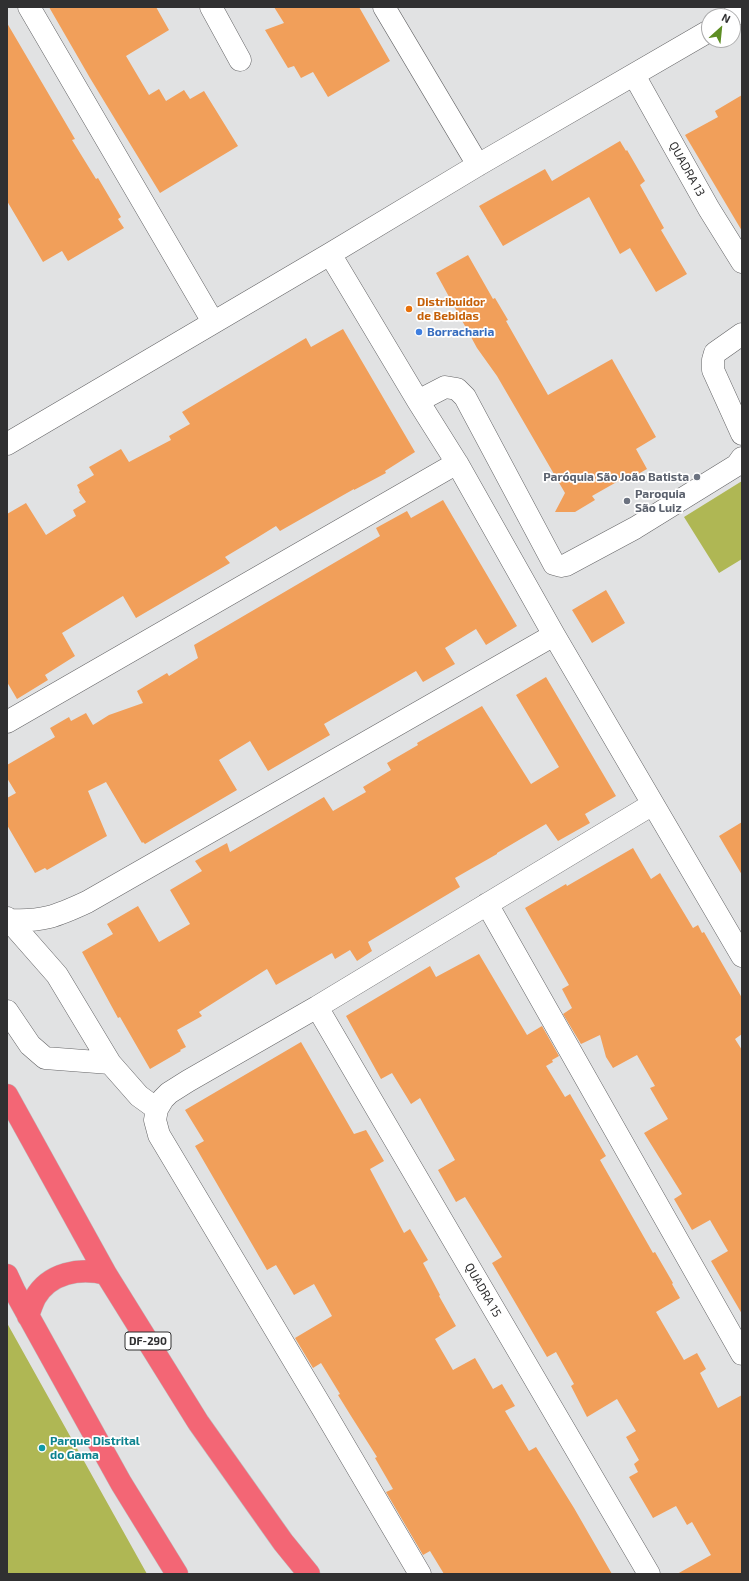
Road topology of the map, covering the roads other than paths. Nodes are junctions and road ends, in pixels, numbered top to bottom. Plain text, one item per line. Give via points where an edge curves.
1 (29, 7) edge
2 (211, 7) edge
3 (384, 7) edge
4 (701, 36) edge
5 (240, 60) dead end
6 (634, 75) junction
7 (478, 165) junction
8 (330, 254) junction
9 (742, 262) edge
10 (213, 322) junction
11 (742, 334) edge
12 (418, 402) junction
13 (742, 434) edge
14 (7, 444) edge
15 (742, 458) edge
16 (457, 463) junction
17 (554, 635) junction
18 (7, 722) edge
19 (653, 804) junction
20 (487, 904) junction
21 (8, 920) edge
22 (742, 956) edge
23 (317, 1007) junction
24 (7, 1011) edge
25 (110, 1064) junction
26 (7, 1095) edge
27 (157, 1109) junction
28 (106, 1274) junction
29 (7, 1275) edge
30 (28, 1316) junction
31 (742, 1354) edge
32 (177, 1574) edge
33 (309, 1574) edge
34 (420, 1574) edge
35 (649, 1574) edge

1 - 10 street
2 - 5 street
3 - 7 street
4 - 6 street
6 - 7 street
6 - 9 street, QUADRA 13 via 709,209
7 - 8 street
8 - 10 street
8 - 12 street
10 - 14 street
11 - 13 street via 715,353 713,360 713,370
12 - 15 street via 446,387 457,389 465,397 554,564 561,566 635,528 737,465
12 - 16 street
16 - 17 street
16 - 18 street
17 - 19 street
17 - 21 street via 87,902 45,919
19 - 20 street
19 - 22 street
20 - 23 street
20 - 31 street
21 - 25 street via 57,976
23 - 27 street via 188,1081 166,1096
23 - 35 street, QUADRA 15
24 - 25 street via 30,1045 45,1058
25 - 27 street via 139,1096
26 - 28 highway, DF-290
27 - 34 street via 154,1120 159,1135
28 - 30 highway via 80,1270 52,1278 35,1298
28 - 33 highway, DF-290 via 198,1422 283,1542
29 - 30 highway
30 - 32 highway via 121,1483

